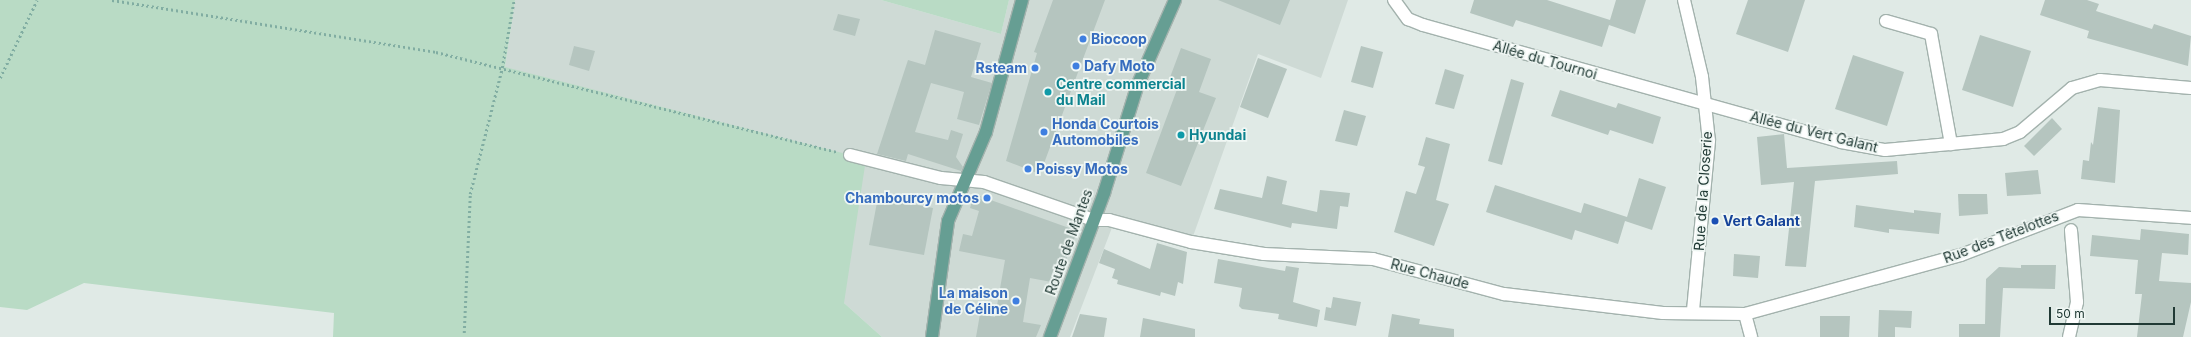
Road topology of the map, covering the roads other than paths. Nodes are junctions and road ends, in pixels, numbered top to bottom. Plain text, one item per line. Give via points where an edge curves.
1 (1022, 0) edge
2 (1175, 0) edge
3 (1394, 0) edge
4 (1684, 0) edge
5 (1886, 21) dead end
6 (2191, 88) edge
7 (1706, 105) junction
8 (1950, 144) junction
9 (850, 155) road end
10 (964, 182) junction
11 (2191, 218) edge
12 (1094, 220) junction
13 (2070, 230) dead end
14 (1693, 311) junction
15 (1745, 314) junction
16 (932, 337) edge
17 (1050, 337) edge
18 (1751, 337) edge
19 (2069, 337) edge

1 - 10 main road via 986,132
2 - 12 main road, Route de Mantes via 1138,84
3 - 7 street, Allée du Tournoi via 1408,19 1423,25
4 - 7 street, Rue de la Closerie
5 - 8 street via 1931,34
6 - 8 street, Allée du Vert Galant via 2100,80 2072,88 2020,132 2003,139
7 - 8 street, Allée du Vert Galant via 1841,142 1885,150
7 - 14 street, Rue de la Closerie via 1709,141
9 - 10 street, Rue Chaude
10 - 12 street, Rue Chaude via 984,182
10 - 16 main road via 948,221
11 - 15 street, Rue des Têtelottes via 2078,210 2066,212 1961,255
12 - 14 street, Rue Chaude via 1109,220 1191,242 1264,254 1373,260 1504,294 1663,312
12 - 17 main road, Route de Mantes
13 - 19 street via 2077,302
14 - 15 street, Rue Chaude
15 - 18 street

